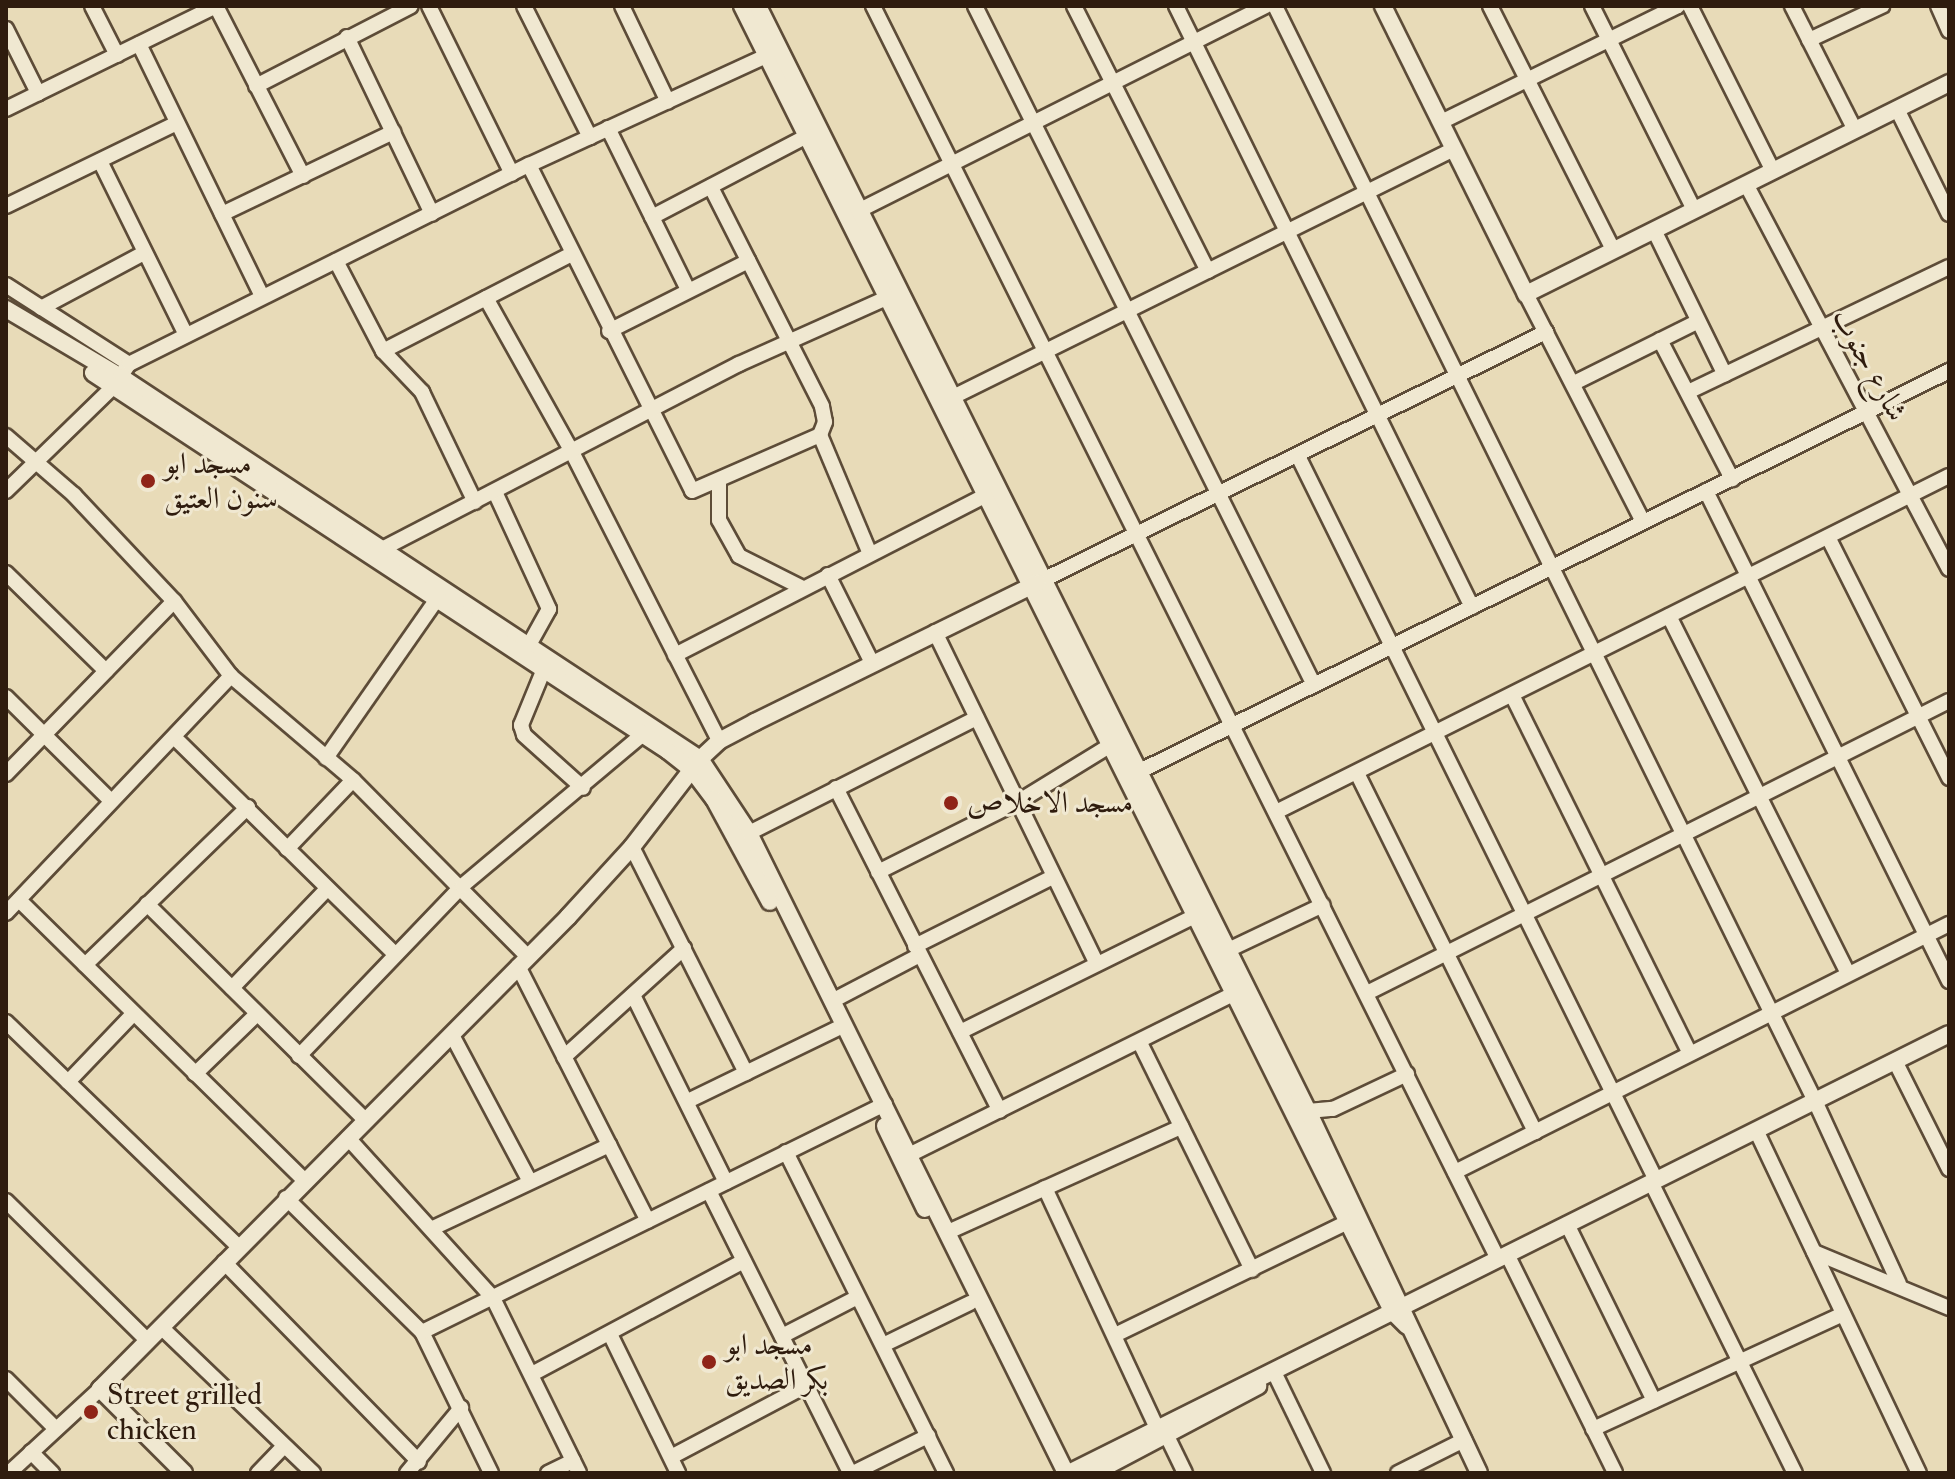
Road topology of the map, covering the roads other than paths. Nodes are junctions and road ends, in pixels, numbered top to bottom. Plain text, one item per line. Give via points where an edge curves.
1 (92, 6) edge
2 (216, 6) edge
3 (411, 6) edge
4 (429, 6) edge
5 (524, 6) edge
6 (622, 6) edge
7 (873, 6) edge
8 (975, 6) edge
9 (1074, 6) edge
10 (1176, 6) edge
11 (1266, 6) edge
12 (1275, 6) edge
13 (1383, 6) edge
14 (1490, 6) edge
15 (1592, 6) edge
16 (1678, 6) edge
17 (1690, 6) edge
18 (1792, 6) edge
19 (1882, 6) edge
20 (1938, 6) edge
21 (755, 9) edge
22 (6, 29) edge
23 (1949, 31) edge
24 (347, 37) junction
25 (1609, 39) junction
26 (1809, 40) junction
27 (1194, 42) junction
28 (139, 44) junction
29 (773, 53) junction
30 (117, 55) junction
31 (1528, 80) junction
32 (1113, 82) junction
33 (1949, 83) edge
34 (256, 86) junction
35 (38, 93) junction
36 (668, 102) junction
37 (6, 109) edge
38 (1897, 109) junction
39 (1441, 122) junction
40 (177, 123) junction
41 (1034, 123) junction
42 (608, 128) junction
43 (1855, 130) junction
44 (393, 132) junction
45 (590, 137) junction
46 (805, 137) junction
47 (1454, 149) junction
48 (100, 161) junction
49 (951, 164) junction
50 (529, 165) junction
51 (1773, 171) junction
52 (512, 174) junction
53 (303, 176) junction
54 (1746, 184) junction
55 (711, 187) junction
56 (1366, 193) junction
57 (6, 206) edge
58 (860, 210) junction
59 (1694, 210) junction
60 (222, 214) junction
61 (432, 214) junction
62 (1949, 214) edge
63 (652, 217) junction
64 (1654, 230) junction
65 (1288, 234) junction
66 (1613, 250) junction
67 (144, 253) junction
68 (570, 255) junction
69 (336, 261) junction
70 (748, 261) junction
71 (1949, 267) edge
72 (1208, 271) junction
73 (6, 285) edge
74 (688, 290) junction
75 (1526, 294) junction
76 (262, 296) junction
77 (889, 297) junction
78 (486, 298) junction
79 (41, 308) junction
80 (6, 309) edge
81 (1129, 311) junction
82 (6, 320) edge
83 (1697, 322) junction
84 (609, 331) junction
85 (1546, 332) junction
86 (1821, 332) junction
87 (186, 335) junction
88 (1660, 340) junction
89 (788, 342) junction
90 (383, 351) junction
91 (1044, 352) junction
92 (1949, 371) edge
93 (121, 375) junction
94 (1725, 375) junction
95 (1456, 378) junction
96 (1574, 383) junction
97 (1688, 392) junction
98 (953, 397) junction
99 (651, 410) junction
100 (1866, 412) junction
101 (1378, 416) junction
102 (820, 435) junction
103 (6, 436) edge
104 (572, 452) junction
105 (1298, 456) junction
106 (36, 460) junction
107 (1949, 476) edge
108 (1732, 479) junction
109 (719, 481) junction
110 (6, 491) edge
111 (1706, 491) junction
112 (495, 492) junction
113 (1219, 495) junction
114 (1912, 495) junction
115 (985, 496) junction
116 (475, 502) junction
117 (1643, 522) junction
118 (1139, 536) junction
119 (1828, 537) junction
120 (382, 549) junction
121 (870, 554) junction
122 (1549, 569) junction
123 (1949, 569) edge
124 (6, 573) edge
125 (828, 575) junction
126 (1749, 577) junction
127 (1037, 583) junction
128 (801, 587) junction
129 (437, 599) junction
130 (174, 601) junction
131 (1472, 607) junction
132 (1669, 616) junction
133 (935, 632) junction
134 (529, 645) junction
135 (1394, 646) junction
136 (1591, 653) junction
137 (675, 655) junction
138 (872, 663) junction
139 (544, 669) junction
140 (106, 671) junction
141 (231, 676) junction
142 (1314, 685) junction
143 (1512, 695) junction
144 (6, 697) edge
145 (1949, 701) edge
146 (1918, 716) junction
147 (977, 718) junction
148 (1233, 726) junction
149 (648, 730) junction
150 (43, 734) junction
151 (1436, 735) junction
152 (174, 737) junction
153 (719, 741) junction
154 (1109, 746) junction
155 (1836, 753) junction
156 (326, 758) junction
157 (696, 765) junction
158 (1138, 772) junction
159 (1357, 773) junction
160 (6, 774) edge
161 (1949, 778) edge
162 (353, 780) junction
163 (583, 788) junction
164 (836, 788) junction
165 (1757, 793) junction
166 (111, 801) junction
167 (1018, 802) junction
168 (248, 807) junction
169 (1276, 812) junction
170 (749, 833) junction
171 (1680, 833) junction
172 (632, 847) junction
173 (287, 849) junction
174 (878, 872) junction
175 (1600, 873) junction
176 (1053, 877) junction
177 (462, 886) junction
178 (327, 889) junction
179 (19, 900) junction
180 (147, 904) junction
181 (1323, 905) junction
182 (1521, 912) junction
183 (6, 913) edge
184 (1195, 916) junction
185 (1949, 924) edge
186 (1926, 935) junction
187 (684, 948) junction
188 (918, 950) junction
189 (1226, 951) junction
190 (1443, 953) junction
191 (395, 954) junction
192 (523, 962) junction
193 (1097, 964) junction
194 (85, 965) junction
195 (1847, 972) junction
196 (1949, 981) edge
197 (232, 988) junction
198 (1367, 993) junction
199 (1234, 994) junction
200 (633, 995) junction
201 (832, 1001) junction
202 (1250, 1010) junction
203 (1770, 1012) junction
204 (134, 1013) junction
205 (257, 1014) junction
206 (6, 1022) edge
207 (836, 1029) junction
208 (960, 1032) junction
209 (1949, 1034) edge
210 (452, 1035) junction
211 (1140, 1043) junction
212 (1690, 1053) junction
213 (299, 1056) junction
214 (564, 1057) junction
215 (1895, 1061) junction
216 (746, 1073) junction
217 (195, 1074) junction
218 (1407, 1074) junction
219 (68, 1082) junction
220 (1611, 1093) junction
221 (688, 1101) junction
222 (1815, 1101) junction
223 (881, 1107) junction
224 (1000, 1111) junction
225 (1308, 1111) junction
226 (365, 1120) junction
227 (1181, 1127) junction
228 (1756, 1130) junction
229 (1535, 1132) junction
230 (348, 1138) junction
231 (609, 1145) junction
232 (786, 1152) junction
233 (911, 1154) junction
234 (1949, 1169) edge
235 (1455, 1172) junction
236 (304, 1180) junction
237 (529, 1180) junction
238 (1654, 1181) junction
239 (726, 1182) junction
240 (1045, 1188) junction
241 (709, 1191) junction
242 (286, 1198) junction
243 (1344, 1200) junction
244 (6, 1201) edge
245 (648, 1221) junction
246 (1348, 1222) junction
247 (1567, 1224) junction
248 (433, 1228) junction
249 (948, 1232) junction
250 (238, 1246) junction
251 (1814, 1252) junction
252 (1502, 1256) junction
253 (744, 1261) junction
254 (224, 1262) junction
255 (1252, 1270) junction
256 (1899, 1284) junction
257 (858, 1297) junction
258 (493, 1298) junction
259 (970, 1303) junction
260 (1398, 1308) junction
261 (1949, 1308) edge
262 (1843, 1314) junction
263 (161, 1327) junction
264 (422, 1332) junction
265 (610, 1334) junction
266 (1115, 1335) junction
267 (782, 1336) junction
268 (147, 1340) junction
269 (883, 1345) junction
270 (1740, 1362) junction
271 (532, 1374) junction
272 (1270, 1377) junction
273 (6, 1379) edge
274 (807, 1385) junction
275 (100, 1389) junction
276 (1654, 1401) junction
277 (461, 1408) junction
278 (55, 1428) junction
279 (1593, 1429) junction
280 (1162, 1432) junction
281 (928, 1436) junction
282 (1464, 1440) junction
283 (283, 1447) junction
284 (31, 1452) junction
285 (419, 1462) junction
286 (675, 1465) edge
287 (576, 1467) edge
288 (9, 1473) edge
289 (52, 1473) edge
290 (184, 1473) edge
291 (258, 1473) edge
292 (313, 1473) edge
293 (407, 1473) edge
294 (491, 1473) edge
295 (548, 1473) edge
296 (661, 1473) edge
297 (852, 1473) edge
298 (946, 1473) edge
299 (1056, 1473) edge
300 (1067, 1473) edge
301 (1094, 1473) edge
302 (1185, 1473) edge
303 (1323, 1473) edge
304 (1398, 1473) edge
305 (1479, 1473) edge
306 (1615, 1473) edge
307 (1795, 1473) edge
308 (1919, 1473) edge

1 - 30 street
2 - 28 street
2 - 34 street
3 - 24 street
4 - 52 street
5 - 45 street
6 - 36 street
7 - 49 street
8 - 41 street
9 - 32 street
10 - 27 street
11 - 27 street
12 - 56 street
13 - 39 street
14 - 31 street
15 - 25 street
16 - 25 street
17 - 51 street
18 - 26 street
19 - 26 street
20 - 23 street
21 - 29 street
22 - 35 street
24 - 34 street
24 - 44 street
25 - 31 street
25 - 59 street
26 - 43 street
27 - 32 street
27 - 65 street
28 - 30 street
28 - 40 street
29 - 36 street
29 - 46 street
29 - 58 street
30 - 35 street
31 - 39 street
31 - 66 street
32 - 41 street
32 - 72 street
33 - 38 street
34 - 53 street
35 - 37 street
36 - 42 street
38 - 43 street
38 - 62 street
39 - 47 street
40 - 48 street
40 - 60 street
41 - 49 street
41 - 81 street
42 - 45 street
42 - 63 street
43 - 51 street
44 - 53 street
44 - 61 street
45 - 50 street
46 - 55 street
46 - 77 street
47 - 56 street
47 - 75 street
48 - 57 street
48 - 67 street
49 - 58 street
49 - 91 street
50 - 52 street
50 - 68 street
51 - 54 street
52 - 61 street
53 - 60 street
54 - 59 street
54 - 86 street, شارع جنوب
55 - 63 street
55 - 70 street
56 - 65 street
56 - 95 street
58 - 98 street
59 - 64 street
60 - 76 street
61 - 69 street
63 - 74 street
64 - 66 street
64 - 83 street
65 - 72 street
65 - 101 street
66 - 75 street
67 - 79 street
67 - 87 street
68 - 78 street
68 - 84 street
69 - 76 street
69 - 90 street
70 - 74 street
70 - 89 street
71 - 86 street
72 - 81 street
73 - 79 street
74 - 84 street
75 - 85 street
76 - 87 street
77 - 89 street
77 - 115 street
78 - 90 street
78 - 104 street
79 - 93 street
80 - 93 street
81 - 91 street
81 - 113 street
82 - 93 street
83 - 88 street
83 - 94 street
84 - 99 street
85 - 95 street
85 - 96 street
86 - 94 street
86 - 100 street, شارع جنوب
87 - 93 street
88 - 96 street
88 - 97 street
89 - 99 street
89 - 102 street via 822,406 825,422
90 - 116 street via 422,392
91 - 98 street
91 - 118 street
92 - 100 street
93 - 106 street
93 - 120 street
93 - 129 street
94 - 97 street
95 - 101 street
95 - 122 street
96 - 117 street
97 - 108 street
98 - 127 street
99 - 104 street
99 - 109 street via 690,489
100 - 108 street
100 - 114 street, شارع جنوب
101 - 105 street
101 - 131 street
102 - 109 street
102 - 121 street
103 - 106 street
104 - 112 street
104 - 137 street
105 - 113 street
105 - 135 street
106 - 110 street
106 - 130 street
107 - 114 street
108 - 111 street
109 - 128 street via 719,520 739,556
111 - 117 street
111 - 126 street
112 - 116 street
112 - 134 street via 549,609
113 - 118 street
113 - 142 street
114 - 119 street
114 - 123 street, شارع جنوب
115 - 121 street
115 - 127 street
116 - 120 street
117 - 122 street
118 - 127 street
118 - 148 street
119 - 126 street
119 - 146 street
120 - 134 street
121 - 125 street
122 - 131 street
122 - 136 street
124 - 140 street
125 - 128 street
125 - 138 street
126 - 132 street
126 - 155 street
127 - 133 street
127 - 154 street
127 - 158 street
128 - 137 street
129 - 139 street
129 - 156 street
130 - 140 street
130 - 141 street
131 - 135 street
132 - 136 street
132 - 165 street
133 - 138 street
133 - 147 street
134 - 149 street
135 - 142 street
135 - 151 street
136 - 143 street
136 - 171 street
137 - 153 street
138 - 153 street
139 - 149 street
139 - 163 street via 521,725 524,735
140 - 150 street
141 - 152 street
141 - 156 street
142 - 148 street
143 - 151 street
143 - 175 street
144 - 150 street
145 - 146 street
146 - 155 street
146 - 161 street
147 - 164 street
147 - 167 street
148 - 158 street
148 - 169 street
149 - 157 street
149 - 163 street
150 - 160 street
150 - 166 street
151 - 159 street
151 - 182 street
152 - 166 street
152 - 168 street
153 - 157 street
154 - 167 street
154 - 184 street
155 - 165 street
155 - 186 street
156 - 162 street
157 - 170 street
157 - 172 street
157 - 207 street
158 - 189 street
159 - 169 street
159 - 190 street
162 - 173 street
162 - 177 street
163 - 177 street
164 - 170 street
164 - 174 street
165 - 171 street
165 - 195 street
166 - 179 street
167 - 174 street
167 - 176 street
168 - 173 street
168 - 180 street
169 - 181 street
170 - 201 street
171 - 175 street
171 - 203 street
172 - 187 street
172 - 192 street
173 - 178 street
174 - 188 street
175 - 182 street
175 - 212 street
176 - 188 street
176 - 193 street
177 - 191 street
177 - 192 street
178 - 191 street
178 - 197 street
179 - 183 street
179 - 194 street
180 - 194 street
180 - 197 street
181 - 189 street
181 - 198 street
182 - 190 street
182 - 220 street
184 - 193 street
184 - 199 street
185 - 186 street
186 - 195 street
186 - 196 street
187 - 200 street
187 - 216 street
188 - 201 street
188 - 208 street
189 - 202 street
190 - 198 street
190 - 229 street
191 - 213 street
192 - 210 street
192 - 214 street
193 - 208 street
194 - 204 street
195 - 203 street
197 - 205 street
198 - 218 street
199 - 202 street
199 - 211 street
200 - 214 street
200 - 221 street
201 - 223 street
202 - 225 street
202 - 243 street
203 - 212 street
203 - 222 street
204 - 217 street
204 - 219 street
205 - 213 street
205 - 217 street
206 - 219 street
207 - 216 street
207 - 223 street
208 - 224 street
209 - 215 street
210 - 226 street
210 - 237 street
211 - 224 street
211 - 227 street
212 - 220 street
213 - 226 street
214 - 231 street
215 - 222 street
215 - 234 street
216 - 221 street
217 - 236 street
218 - 225 street via 1333,1109
218 - 235 street
219 - 250 street
220 - 229 street
220 - 238 street
221 - 239 street
222 - 228 street
222 - 256 street
223 - 232 street
223 - 233 street
223 - 259 street
224 - 233 street
225 - 243 street
226 - 230 street
227 - 240 street
227 - 255 street
228 - 238 street
228 - 251 street
229 - 235 street
230 - 236 street
230 - 248 street
231 - 237 street
231 - 245 street
232 - 239 street
232 - 257 street
233 - 249 street
235 - 252 street
236 - 242 street
237 - 248 street
238 - 247 street
238 - 270 street
239 - 241 street
240 - 249 street
240 - 266 street
241 - 245 street
241 - 253 street
242 - 250 street
242 - 264 street
243 - 246 street
243 - 260 street
244 - 268 street
245 - 258 street
246 - 255 street
246 - 260 street
247 - 252 street
247 - 276 street
248 - 258 street
249 - 300 street
250 - 254 street
251 - 256 street
251 - 262 street
252 - 260 street
252 - 279 street
253 - 265 street
253 - 267 street
254 - 263 street
254 - 285 street
255 - 266 street
256 - 261 street
257 - 267 street
257 - 269 street
258 - 264 street
258 - 271 street
259 - 269 street
259 - 299 street
260 - 272 street
260 - 282 street
262 - 270 street
262 - 308 street
263 - 268 street
263 - 283 street
264 - 277 street
265 - 271 street
265 - 286 street
266 - 280 street
267 - 274 street
268 - 275 street
269 - 281 street
270 - 276 street
270 - 307 street
271 - 287 street
272 - 280 street via 1245,1396
272 - 303 street
273 - 278 street
274 - 286 street
274 - 297 street
275 - 278 street
275 - 290 street
276 - 279 street
277 - 285 street
277 - 294 street
278 - 284 street
279 - 306 street
280 - 300 street
280 - 301 street
280 - 302 street
281 - 297 street
281 - 298 street
282 - 304 street
282 - 305 street
283 - 291 street
283 - 292 street
284 - 288 street
284 - 289 street
285 - 293 street
286 - 296 street
287 - 295 street

